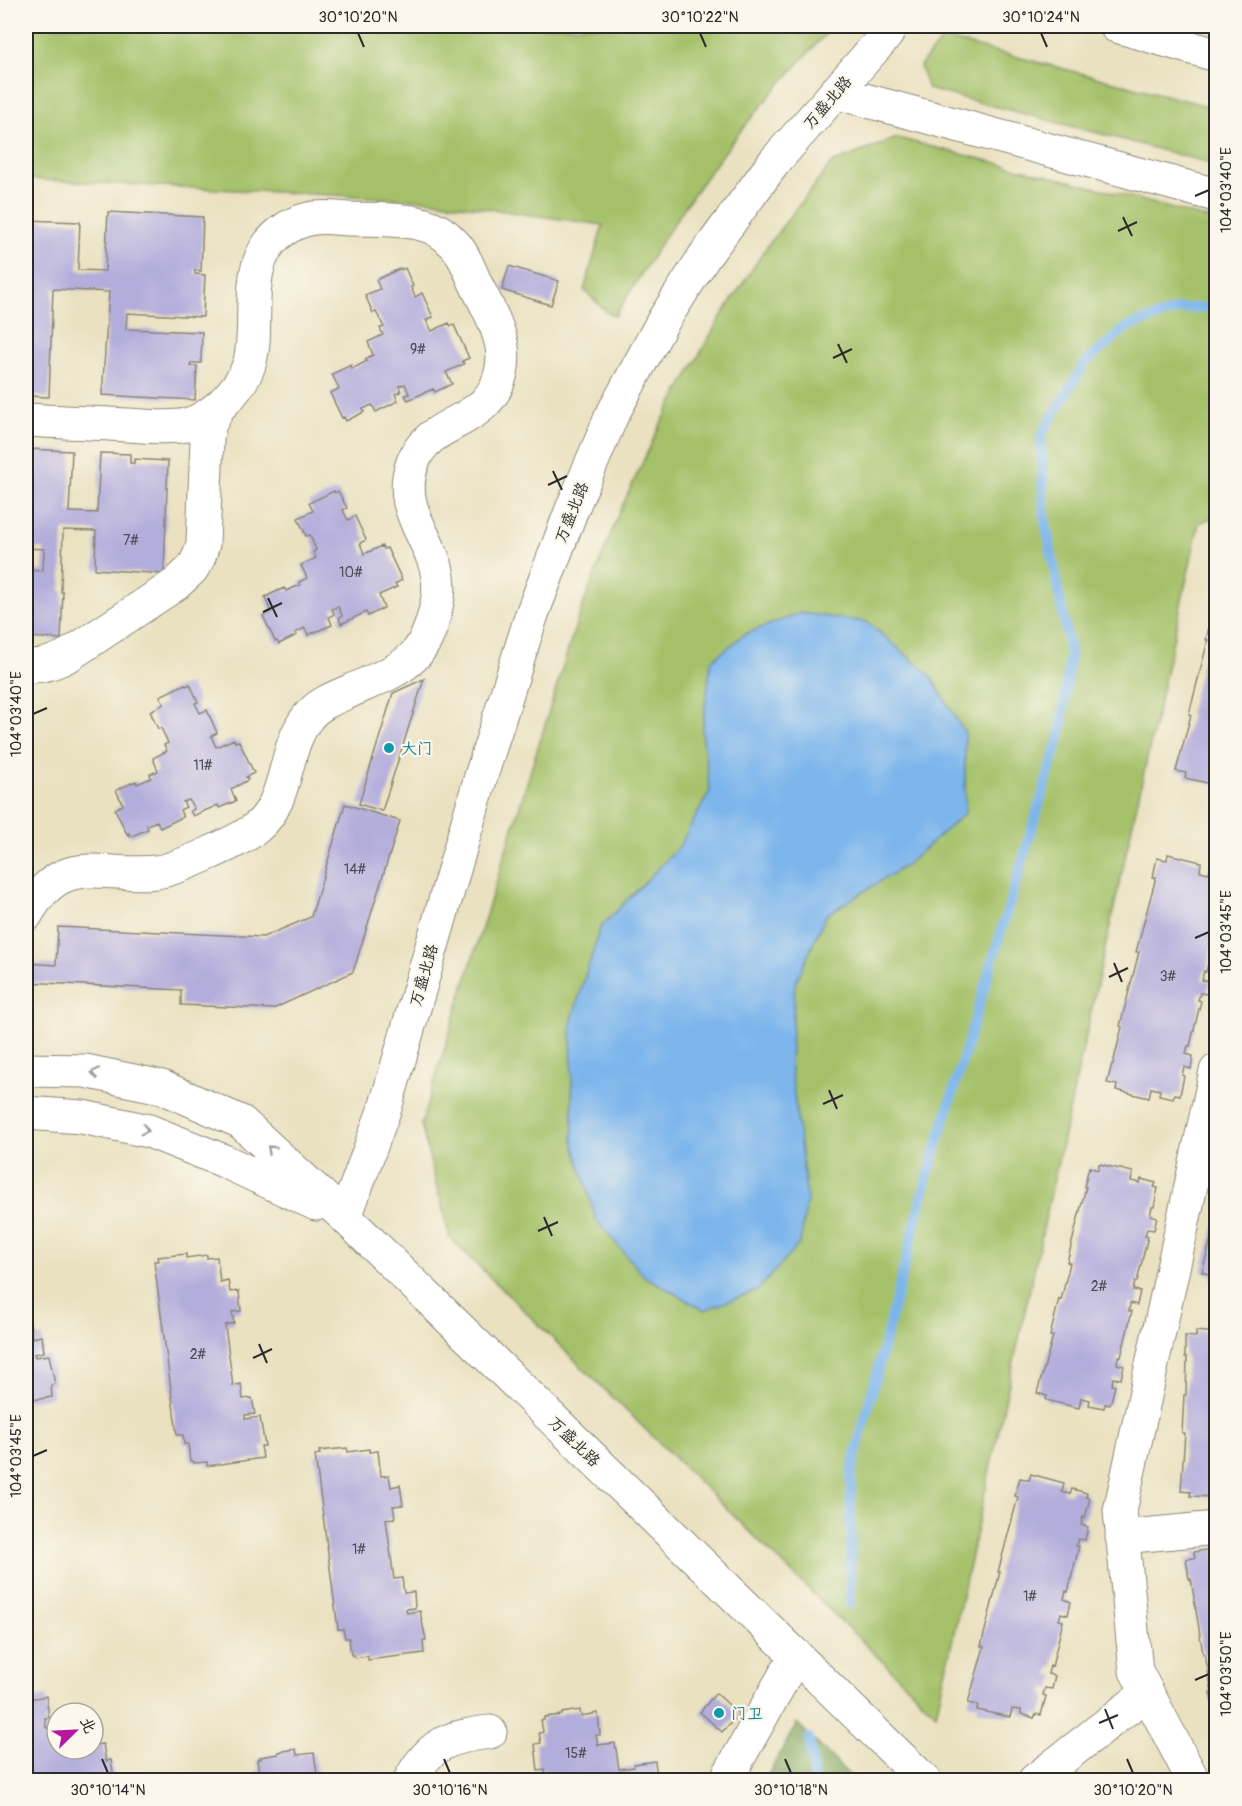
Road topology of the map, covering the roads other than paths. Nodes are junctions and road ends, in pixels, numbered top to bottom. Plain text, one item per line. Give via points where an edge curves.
1 (1116, 26) edge
2 (887, 34) dead end
3 (1216, 55) edge
4 (835, 92) junction
5 (1216, 195) edge
6 (218, 408) junction
7 (26, 420) edge
8 (153, 426) junction
9 (205, 490) junction
10 (26, 666) edge
11 (26, 915) edge
12 (26, 1070) edge
13 (1216, 1071) edge
14 (26, 1113) edge
15 (345, 1217) junction
16 (1216, 1528) edge
17 (1122, 1537) junction
18 (796, 1655) junction
19 (1147, 1693) junction
20 (490, 1732) dead end
21 (410, 1780) edge
22 (726, 1780) edge
23 (924, 1780) edge
24 (1035, 1780) edge
25 (1193, 1780) edge

1 - 3 street
2 - 4 street, 万盛北路
4 - 5 street
4 - 15 street, 万盛北路 via 775,161 704,257 663,321 612,415 531,617 386,1105
6 - 8 street via 191,423
6 - 9 street via 209,426
6 - 11 street via 238,386 249,363 256,272 263,252 278,234 310,218 407,221 439,231 458,247 500,338 501,372 489,399 474,413 432,436 417,452 409,473 408,499 437,568 439,582 428,634 414,657 396,671 317,708 294,743 276,802 255,829 168,870 87,870 65,876 43,891
7 - 8 street
8 - 9 street via 185,446 197,463
9 - 10 street via 202,544 186,576 59,660
15 -> 12 street via 241,1122 162,1088 85,1071
13 - 17 street via 1120,1511
14 -> 15 street via 82,1117 149,1131
15 - 18 street, 万盛北路
16 - 17 street
17 - 19 street via 1136,1671
18 - 22 street
18 - 23 street, 万盛北路
19 - 24 street
19 - 25 street
20 - 21 street via 442,1744 428,1754

